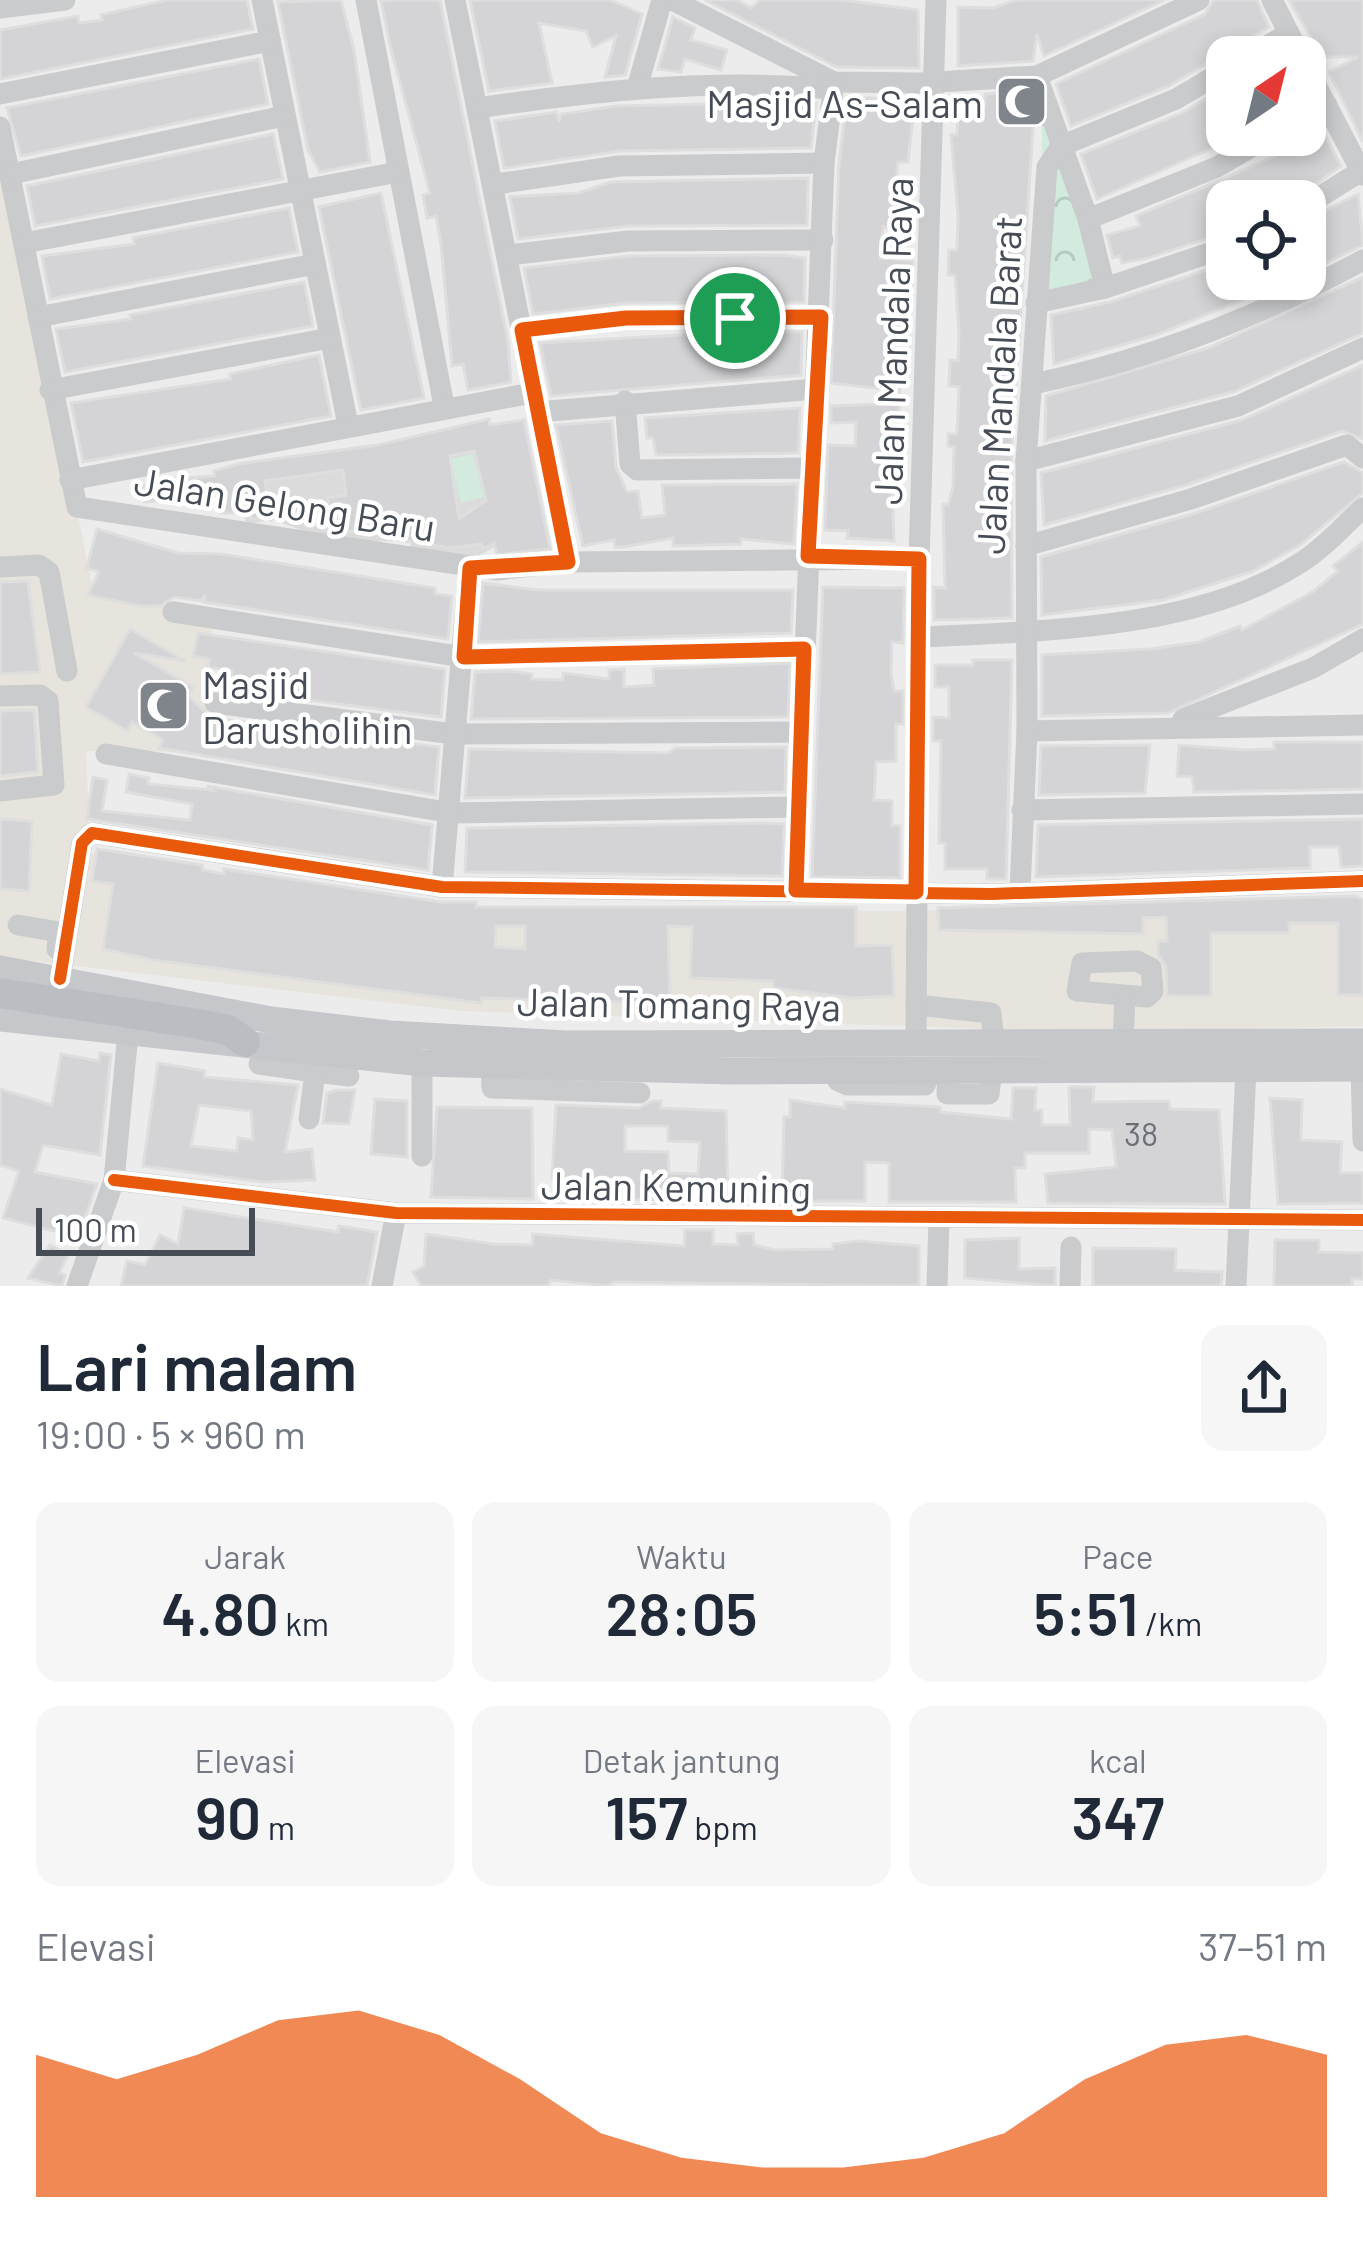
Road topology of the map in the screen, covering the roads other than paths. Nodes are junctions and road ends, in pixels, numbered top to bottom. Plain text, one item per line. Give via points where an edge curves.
1 (64, 0) edge
2 (262, 0) edge
3 (366, 0) edge
4 (455, 0) edge
5 (667, 0) edge
6 (936, 0) edge
7 (1199, 0) edge
8 (1272, 0) edge
9 (0, 8) edge
10 (1288, 33) junction
11 (1283, 36) edge
12 (1290, 36) edge
13 (270, 40) junction
14 (1037, 76) junction
15 (938, 81) junction
16 (1206, 81) edge
17 (832, 86) junction
18 (638, 88) junction
19 (0, 94) edge
20 (1327, 105) edge
21 (477, 108) junction
22 (284, 116) junction
23 (0, 127) edge
24 (1061, 146) junction
25 (1236, 156) edge
26 (824, 163) junction
27 (398, 172) junction
28 (1362, 173) edge
29 (11, 174) junction
30 (496, 184) junction
31 (299, 188) junction
32 (1326, 194) edge
33 (1088, 219) junction
34 (823, 240) junction
35 (25, 243) junction
36 (1206, 254) edge
37 (509, 255) junction
38 (1363, 260) edge
39 (315, 264) junction
40 (1105, 288) junction
41 (1036, 303) junction
42 (38, 317) junction
43 (821, 317) junction
44 (522, 330) junction
45 (330, 338) junction
46 (1363, 348) edge
47 (1033, 384) junction
48 (817, 389) junction
49 (50, 390) junction
50 (625, 401) junction
51 (534, 402) junction
52 (444, 406) junction
53 (348, 425) junction
54 (1363, 458) edge
55 (1026, 461) junction
56 (813, 468) junction
57 (72, 491) junction
58 (1363, 508) edge
59 (1026, 546) junction
60 (808, 556) junction
61 (919, 559) junction
62 (568, 562) junction
63 (0, 568) edge
64 (470, 568) junction
65 (173, 612) dead end
66 (1025, 632) junction
67 (920, 637) junction
68 (1363, 639) edge
69 (804, 649) junction
70 (464, 657) junction
71 (67, 671) dead end
72 (0, 696) edge
73 (215, 703) dead end
74 (1168, 724) junction
75 (1363, 725) edge
76 (1027, 730) junction
77 (802, 732) junction
78 (454, 734) junction
79 (106, 754) dead end
80 (0, 791) edge
81 (1363, 804) edge
82 (798, 807) junction
83 (1022, 810) junction
84 (452, 813) junction
85 (1363, 881) edge
86 (442, 887) junction
87 (796, 890) junction
88 (1020, 891) junction
89 (916, 892) junction
90 (18, 925) dead end
91 (0, 968) edge
92 (56, 979) junction
93 (0, 982) edge
94 (0, 993) edge
95 (1125, 996) dead end
96 (916, 1005) junction
97 (0, 1018) edge
98 (128, 1033) junction
99 (389, 1034) junction
100 (1123, 1042) junction
101 (916, 1045) junction
102 (252, 1053) junction
103 (993, 1057) junction
104 (1363, 1057) edge
105 (315, 1062) junction
106 (422, 1063) junction
107 (1246, 1069) junction
108 (349, 1076) dead end
109 (574, 1078) junction
110 (640, 1093) dead end
111 (309, 1119) dead end
112 (1363, 1141) edge
113 (422, 1156) dead end
114 (114, 1180) junction
115 (396, 1213) junction
116 (939, 1219) junction
117 (1363, 1220) edge
118 (1239, 1222) junction
119 (1071, 1247) dead end
120 (77, 1286) edge
121 (382, 1286) edge
122 (937, 1286) edge
123 (1070, 1286) edge
124 (1236, 1286) edge

1 - 9 street
2 - 13 street
3 - 27 street
4 - 21 street
5 - 17 street
5 - 18 street
6 - 15 street, Jalan Mandala Raya
7 - 14 street
8 - 10 street
10 - 11 street
10 - 12 street
13 - 19 street
13 - 22 street
14 - 15 street
14 - 24 street
15 - 17 street
15 - 61 street, Jalan Mandala Raya
16 - 24 street
17 - 18 street
17 - 26 street
18 - 21 street
20 - 28 street
21 - 30 street
22 - 29 street
22 - 31 street
23 - 29 street
24 - 33 street
24 - 41 street, Jalan Mandala Barat via 1047,167
25 - 33 street
26 - 30 street via 619,166
26 - 34 street
27 - 31 street
27 - 52 street
28 - 32 street
29 - 35 street
30 - 37 street
31 - 35 street
31 - 39 street
33 - 40 street
34 - 37 street via 628,241
34 - 43 street
35 - 42 street
36 - 40 street
37 - 44 street
38 - 47 street via 1230,325
39 - 42 street
39 - 45 street
40 - 41 street
41 - 47 street, Jalan Mandala Barat
42 - 49 street
43 - 44 street via 626,318
43 - 48 street
44 - 51 street
45 - 49 street
45 - 53 street
46 - 55 street via 1279,391 1199,419
47 - 55 street, Jalan Mandala Barat
48 - 50 street
48 - 56 street
49 - 57 street
50 - 51 street
50 - 56 street via 637,470
51 - 52 street
51 - 62 street
52 - 53 street
53 - 57 street
54 - 59 street via 1347,445
55 - 59 street, Jalan Mandala Barat
56 - 60 street
57 - 64 street, Jalan Gelong Baru via 81,508
58 - 66 street via 1303,562 1241,594
59 - 66 street, Jalan Mandala Barat
60 - 61 street, Jalan Gelong Baru
60 - 62 street, Jalan Gelong Baru
60 - 69 street
61 - 67 street, Jalan Mandala Raya
62 - 64 street, Jalan Gelong Baru
63 - 71 street via 39,565 49,572
64 - 70 street
65 - 70 street
66 - 67 street
66 - 76 street, Jalan Mandala Barat
67 - 89 street, Jalan Mandala Raya
68 - 74 street via 1313,668
69 - 70 street
69 - 77 street
70 - 78 street
72 - 80 street via 48,701 54,785
73 - 78 street
74 - 75 street
74 - 76 street
76 - 83 street, Jalan Mandala Barat
77 - 78 street
77 - 82 street
78 - 84 street
79 - 84 street
81 - 83 street
82 - 84 street
82 - 87 street
83 - 88 street, Jalan Mandala Barat
84 - 86 street
85 - 88 street
86 - 87 street
86 - 92 street via 92,833 82,844
87 - 89 street
88 - 89 street
89 - 96 street, Jalan Mandala Raya
90 - 92 street via 59,932
91 - 92 main road, Jalan Tomang Raya
92 - 99 main road, Jalan Tomang Raya
93 - 104 street via 195,1015 280,1040 419,1057 734,1065
94 - 102 highway via 228,1030
95 - 100 street
96 - 101 street, Jalan Mandala Raya
96 - 103 street via 988,1012
97 - 98 main road, Jalan Tomang Raya
98 - 102 main road, Jalan Tomang Raya
98 - 114 street
99 - 101 main road, Jalan Tomang Raya via 566,1044
99 - 104 street via 437,1045 534,1048
100 - 103 main road, Jalan Tomang Raya
100 - 104 main road, Jalan Tomang Raya
101 - 103 main road, Jalan Tomang Raya
102 - 105 main road, Jalan Tomang Raya
103 - 107 main road, Jalan Tomang Raya
103 - 109 main road, Jalan Tomang Raya via 940,1069
104 - 107 main road, Jalan Tomang Raya
104 - 112 street
105 - 106 main road, Jalan Tomang Raya
105 - 108 street
105 - 111 street
106 - 109 main road, Jalan Tomang Raya
106 - 113 street
107 - 118 street
109 - 110 street
114 - 115 street, Jalan Kemuning
114 - 120 street
115 - 116 street, Jalan Kemuning
115 - 121 street
116 - 118 street, Jalan Kemuning
116 - 122 street
117 - 118 street, Jalan Kemuning
118 - 124 street
119 - 123 street

